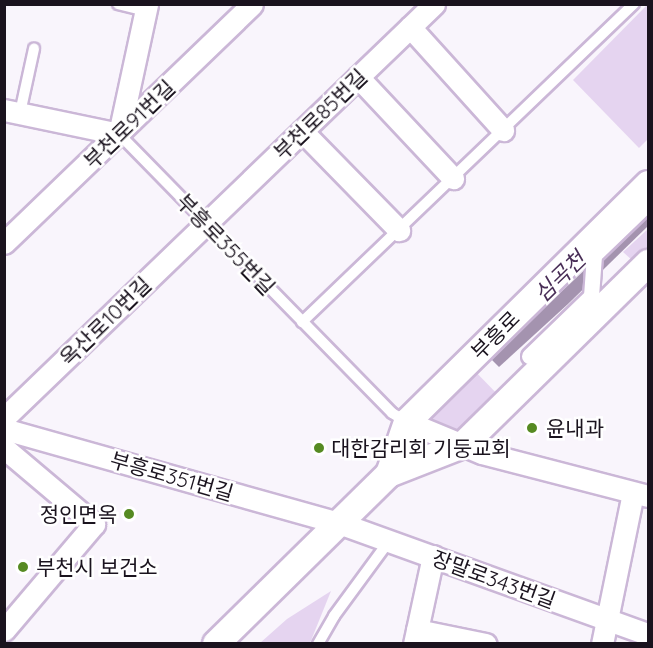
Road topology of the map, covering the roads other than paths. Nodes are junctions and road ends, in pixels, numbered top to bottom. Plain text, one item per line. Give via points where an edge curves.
1 (118, 4) edge
2 (252, 4) edge
3 (434, 4) edge
4 (634, 4) edge
5 (146, 8) edge
6 (410, 27) junction
7 (34, 49) dead end
8 (358, 77) junction
9 (12, 112) edge
10 (503, 130) junction
11 (302, 131) junction
12 (119, 134) junction
13 (453, 178) junction
14 (648, 184) edge
15 (648, 194) edge
16 (648, 203) edge
17 (205, 223) junction
18 (399, 230) junction
19 (612, 238) junction
20 (4, 243) edge
21 (648, 263) edge
22 (303, 322) junction
23 (529, 356) dead end
24 (4, 418) edge
25 (407, 422) junction
26 (4, 429) edge
27 (463, 445) junction
28 (4, 448) edge
29 (389, 474) junction
30 (643, 489) edge
31 (339, 523) junction
32 (389, 541) junction
33 (433, 556) junction
34 (607, 620) junction
35 (4, 630) edge
36 (648, 634) edge
37 (416, 637) edge
38 (216, 644) edge
39 (318, 644) edge
40 (486, 644) edge
41 (602, 644) edge

1 - 5 lane
2 - 12 street, 부천로91번길
3 - 6 street, 부천로85번길
4 - 10 lane
5 - 12 street
6 - 8 street, 부천로85번길
6 - 10 street
7 - 9 lane
8 - 11 street, 부천로85번길
8 - 13 street
9 - 12 street
10 - 13 lane
11 - 17 street, 부천로85번길
11 - 18 street
12 - 17 lane, 부흥로355번길
12 - 20 street, 부천로91번길
13 - 18 lane
14 - 25 street, 부흥로
15 - 19 street
16 - 19 street
17 - 22 lane, 부흥로355번길
17 - 24 street, 옥산로10번길
18 - 22 lane
19 - 23 street via 594,255 591,296
21 - 27 street, 부흥로
22 - 25 lane, 부흥로355번길 via 392,413
25 - 27 street
25 - 29 street, 부흥로
26 - 31 street, 부흥로351번길
27 - 29 street, 부흥로
27 - 30 street via 482,453
28 - 35 street via 94,524
29 - 31 street, 부흥로
30 - 34 street
31 - 32 street, 장말로343번길
31 - 38 street, 부흥로
32 - 33 street, 장말로343번길
32 - 39 lane
33 - 34 street, 장말로343번길
33 - 37 street
34 - 36 street, 장말로343번길
34 - 41 street
37 - 40 street

